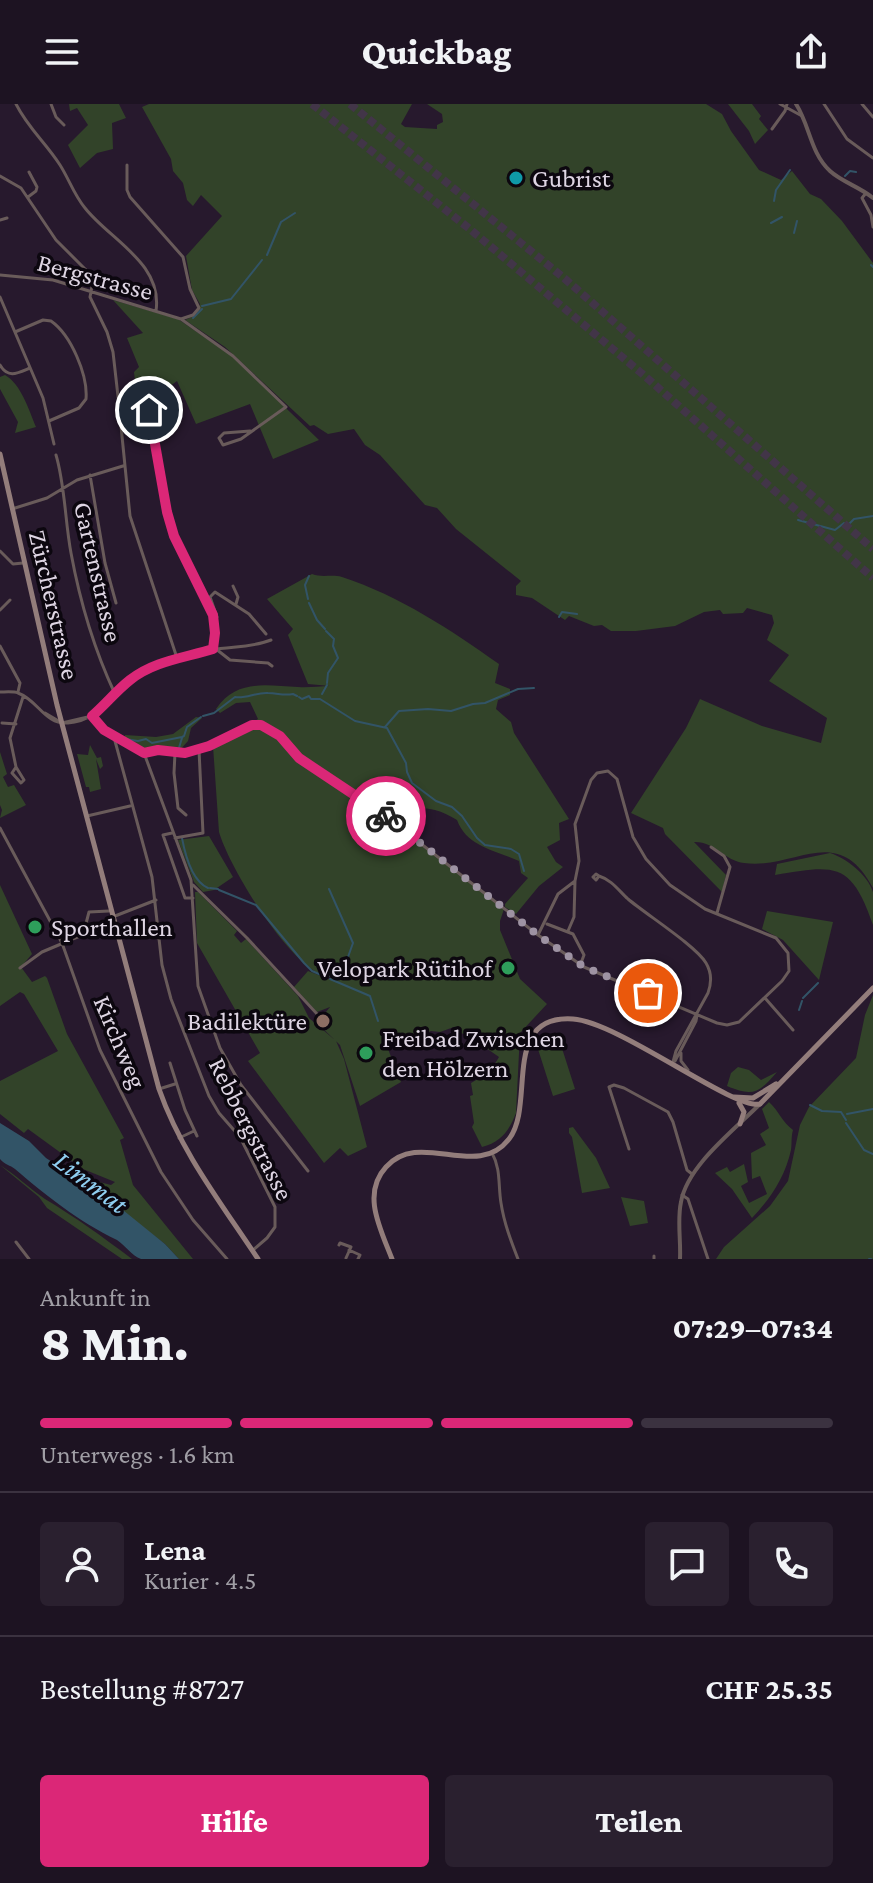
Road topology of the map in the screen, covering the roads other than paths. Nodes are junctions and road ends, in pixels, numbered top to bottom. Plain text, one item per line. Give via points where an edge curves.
1 (16, 104) edge
2 (51, 104) edge
3 (780, 104) edge
4 (796, 104) edge
5 (824, 104) edge
6 (862, 104) edge
7 (787, 106) edge
8 (802, 116) junction
9 (873, 117) edge
10 (64, 125) dead end
11 (772, 129) dead end
12 (873, 158) edge
13 (127, 165) dead end
14 (0, 166) edge
15 (29, 172) dead end
16 (1, 176) edge
17 (866, 193) junction
18 (28, 197) junction
19 (873, 198) edge
20 (7, 218) dead end
21 (0, 220) edge
22 (873, 227) edge
23 (0, 275) edge
24 (91, 291) junction
25 (0, 297) edge
26 (156, 311) junction
27 (181, 319) junction
28 (15, 332) junction
29 (0, 365) edge
30 (31, 368) junction
31 (148, 405) dead end
32 (120, 414) dead end
33 (49, 421) junction
34 (121, 426) dead end
35 (250, 431) junction
36 (54, 444) dead end
37 (0, 454) edge
38 (56, 455) dead end
39 (123, 466) junction
40 (90, 475) junction
41 (61, 489) junction
42 (12, 509) junction
43 (0, 551) edge
44 (23, 563) junction
45 (233, 586) dead end
46 (10, 600) dead end
47 (116, 603) dead end
48 (236, 604) junction
49 (0, 610) edge
50 (214, 623) junction
51 (266, 634) dead end
52 (271, 640) dead end
53 (0, 646) edge
54 (214, 649) junction
55 (177, 658) junction
56 (272, 666) dead end
57 (0, 692) edge
58 (18, 692) junction
59 (115, 694) junction
60 (23, 697) junction
61 (57, 705) junction
62 (47, 714) junction
63 (92, 716) junction
64 (2, 723) dead end
65 (62, 723) junction
66 (16, 724) junction
67 (70, 724) junction
68 (64, 733) junction
69 (116, 738) junction
70 (199, 749) junction
71 (144, 753) junction
72 (175, 753) junction
73 (16, 767) dead end
74 (130, 806) junction
75 (186, 815) dead end
76 (87, 816) junction
77 (0, 828) edge
78 (173, 833) junction
79 (175, 838) junction
80 (711, 847) dead end
81 (599, 876) dead end
82 (575, 881) junction
83 (193, 885) junction
84 (193, 898) junction
85 (156, 900) junction
86 (112, 914) junction
87 (717, 914) junction
88 (545, 924) junction
89 (568, 931) junction
90 (538, 935) junction
91 (62, 944) junction
92 (581, 963) junction
93 (20, 968) dead end
94 (873, 988) edge
95 (765, 998) junction
96 (318, 1015) dead end
97 (697, 1015) junction
98 (793, 1030) dead end
99 (682, 1049) junction
100 (676, 1051) junction
101 (660, 1057) junction
102 (672, 1062) junction
103 (170, 1063) dead end
104 (690, 1073) junction
105 (781, 1082) junction
106 (175, 1084) junction
107 (159, 1089) junction
108 (732, 1097) junction
109 (753, 1098) junction
110 (760, 1104) junction
111 (740, 1124) junction
112 (195, 1131) junction
113 (197, 1136) dead end
114 (179, 1138) junction
115 (629, 1149) dead end
116 (492, 1153) junction
117 (308, 1171) dead end
118 (692, 1174) junction
119 (682, 1195) junction
120 (16, 1242) dead end
121 (339, 1245) dead end
122 (255, 1254) edge
123 (347, 1254) edge
124 (29, 1259) edge
125 (227, 1259) edge
126 (357, 1259) edge
127 (392, 1259) edge
128 (518, 1259) edge
129 (680, 1259) edge
130 (708, 1259) edge

1 - 26 street via 87,211 145,269 155,289
2 - 10 street
3 - 7 street
4 - 8 street
5 - 12 street via 847,139
6 - 9 street
7 - 8 street
7 - 11 street
8 - 17 street via 824,164
13 - 27 street via 130,197 185,260 199,308
14 - 16 street
15 - 18 street via 37,187
16 - 18 street
17 - 19 street
17 - 22 street via 862,198
18 - 24 street via 56,240 91,275
20 - 21 street
23 - 24 street, Bergstrasse via 45,278
24 - 26 street, Bergstrasse
24 - 32 street via 113,352
25 - 28 street
26 - 27 street, Bergstrasse
27 - 35 street, Bergstrasse via 233,356 286,407
28 - 30 street
28 - 33 street via 51,321 76,356 86,399 79,408
29 - 30 street via 12,375
30 - 33 street
31 - 50 street via 171,525
33 - 36 street
34 - 39 street
35 - 35 street via 228,444 220,443 224,433
37 - 42 main road, Zürcherstrasse
38 - 41 street, Gartenstrasse
39 - 40 street
39 - 55 street via 132,526
40 - 41 street
40 - 47 street
41 - 42 street
41 - 59 street, Gartenstrasse via 82,606
42 - 44 main road, Zürcherstrasse
43 - 44 street via 13,564
44 - 61 main road, Zürcherstrasse
45 - 48 street
46 - 49 street
48 - 50 street via 213,593
48 - 51 street
50 - 54 street
52 - 54 street
53 - 58 street via 20,683
54 - 55 street
54 - 56 street via 230,660
55 - 59 street via 143,671
57 - 58 street
58 - 60 street
59 - 63 street
60 - 62 street
60 - 66 street
61 - 62 street
61 - 65 main road, Zürcherstrasse
62 - 65 street
63 - 65 street
63 - 67 street
63 - 69 street
64 - 66 street
65 - 67 street
65 - 68 main road, Zürcherstrasse
66 - 73 street via 10,738
67 - 68 main road
68 - 76 main road, Zürcherstrasse
69 - 71 street
69 - 74 street, Rebbergstrasse
70 - 72 street
70 - 79 street via 203,833
70 - 90 street via 252,725 265,727 299,758 370,804
71 - 72 street
71 - 78 street
72 - 75 street via 178,806
74 - 76 street
74 - 85 street, Rebbergstrasse
76 - 86 main road, Zürcherstrasse
77 - 91 street, Kirchweg
78 - 79 street
78 - 84 street via 163,835 185,898
79 - 83 street
80 - 87 street via 730,867
81 - 97 street via 706,963 711,984
82 - 87 street via 575,824 591,780 604,770 615,775 633,837 653,867 683,897
82 - 88 street via 558,894
82 - 89 street via 574,917
83 - 84 street
83 - 96 street
84 - 117 street via 198,986 220,1048 241,1085
85 - 86 street
85 - 122 street, Rebbergstrasse via 162,965 178,1019 209,1096 240,1137 275,1207 275,1227
86 - 91 street via 89,912 83,935
86 - 107 main road, Zürcherstrasse
87 - 95 street via 776,938 785,948 789,971
88 - 89 street
88 - 90 street
89 - 92 street via 583,951
90 - 92 street
91 - 93 street
91 - 125 street, Kirchweg via 100,1050 161,1172
92 - 97 street
94 - 105 main road
95 - 97 street via 732,1024
95 - 98 street
97 - 99 street
97 - 100 street
99 - 102 street
99 - 104 street via 681,1061
100 - 101 street
100 - 102 street
101 - 102 main road
101 - 116 main road via 584,1021 568,1019 544,1027 524,1054 517,1123 509,1139
102 - 104 main road
103 - 106 street
104 - 108 main road
105 - 109 main road
105 - 110 main road
106 - 107 street
106 - 112 street
107 - 114 main road, Zürcherstrasse
108 - 109 main road
108 - 110 main road via 750,1106
108 - 111 main road via 744,1110
109 - 110 main road
110 - 111 street
111 - 118 street
112 - 113 street
112 - 114 street
114 - 122 main road, Zürcherstrasse
115 - 118 street via 609,1087 617,1085 668,1112 685,1167
116 - 127 main road via 471,1157 416,1151 386,1166 374,1202
116 - 128 street via 505,1225
118 - 119 street
119 - 129 street
119 - 130 street via 688,1199
120 - 124 street
121 - 123 street via 351,1247
123 - 126 street

